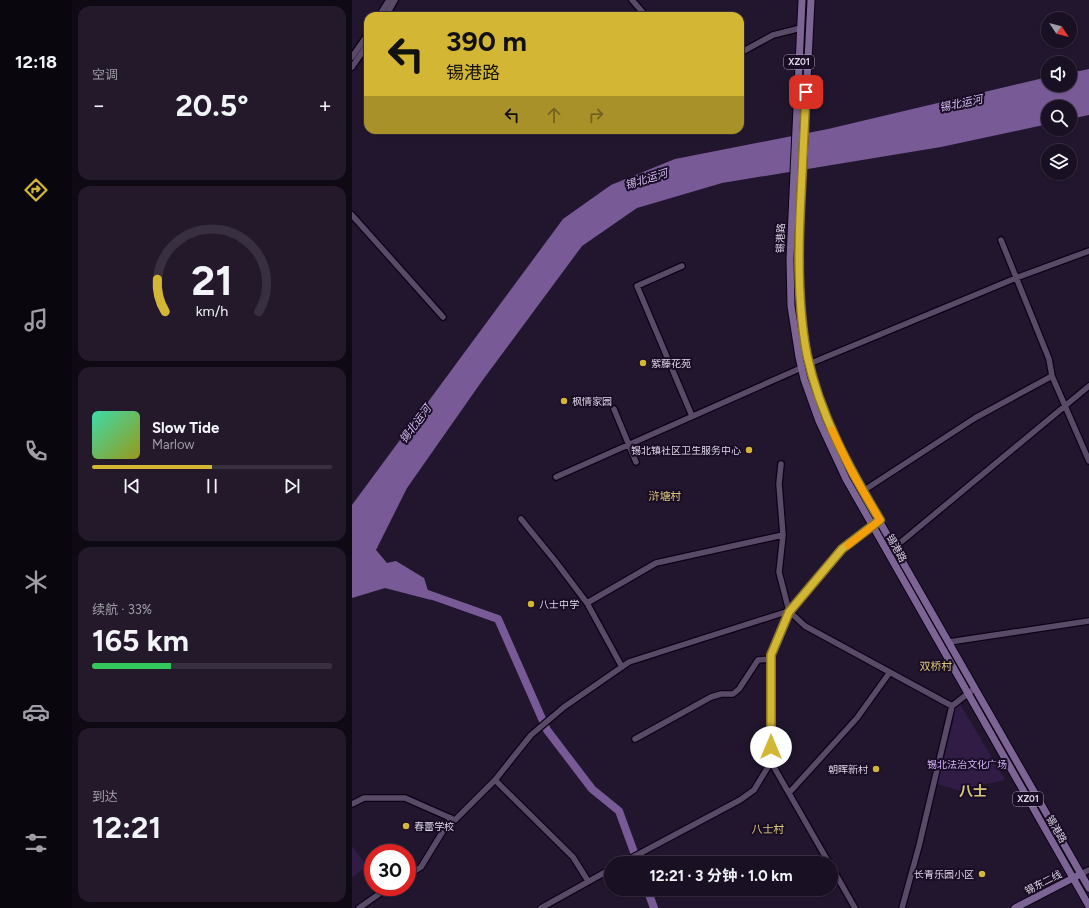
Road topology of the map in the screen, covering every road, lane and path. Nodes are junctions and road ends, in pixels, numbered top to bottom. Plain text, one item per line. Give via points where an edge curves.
1 (388, 0) edge
2 (395, 0) edge
3 (632, 0) edge
4 (802, 0) edge
5 (811, 0) edge
6 (381, 12) edge
7 (388, 12) edge
8 (642, 12) edge
9 (801, 28) junction
10 (364, 40) edge
11 (364, 50) edge
12 (744, 51) edge
13 (352, 57) edge
14 (352, 68) edge
15 (352, 215) edge
16 (1001, 240) dead end
17 (1089, 252) edge
18 (682, 266) dead end
19 (1016, 278) junction
20 (443, 317) dead end
21 (809, 364) junction
22 (801, 368) junction
23 (1052, 376) junction
24 (1089, 386) edge
25 (1065, 406) junction
26 (614, 409) dead end
27 (692, 416) junction
28 (629, 444) junction
29 (1089, 461) edge
30 (636, 462) dead end
31 (781, 464) dead end
32 (556, 477) dead end
33 (863, 491) junction
34 (521, 520) dead end
35 (880, 520) junction
36 (873, 524) junction
37 (783, 535) junction
38 (895, 547) junction
39 (587, 603) junction
40 (789, 612) junction
41 (1089, 621) edge
42 (949, 642) junction
43 (771, 659) junction
44 (622, 667) junction
45 (890, 672) junction
46 (975, 688) junction
47 (967, 692) junction
48 (952, 706) junction
49 (635, 740) dead end
50 (771, 762) junction
51 (494, 780) junction
52 (789, 793) junction
53 (352, 804) edge
54 (451, 818) junction
55 (635, 856) edge
56 (826, 856) edge
57 (416, 870) edge
58 (1089, 870) edge
59 (604, 873) edge
60 (1081, 874) junction
61 (838, 878) edge
62 (1073, 878) junction
63 (588, 881) junction
64 (1089, 888) edge
65 (377, 896) edge
66 (1089, 906) edge
67 (359, 908) edge
68 (541, 908) edge
69 (855, 908) edge
70 (902, 908) edge
71 (1015, 908) edge

1 - 6 street
2 - 7 street
3 - 8 street
4 - 9 main road, 锡港路 / XZ01
5 - 21 main road, 锡港路 / XZ01 via 799,283
9 - 12 street via 773,35
9 - 22 main road, 锡港路 / XZ01 via 790,259 790,291
10 - 13 street
11 - 14 street
15 - 20 street
16 - 19 street
17 - 19 street
18 - 27 street via 637,286
19 - 21 street
19 - 23 street via 1049,359
21 - 33 main road, 锡港路 / XZ01 via 827,418
22 - 27 street
22 - 36 main road, 锡港路 / XZ01 via 829,445
23 - 25 street
23 - 33 street via 975,418
24 - 25 street
25 - 29 street
25 - 38 street
26 - 28 street
27 - 28 street
28 - 30 street
28 - 32 street
31 - 37 street via 779,484
33 - 35 main road, 锡港路 / XZ01
34 - 39 street
35 - 36 street
35 - 38 main road, 锡港路 / XZ01
36 - 40 street via 842,549
36 - 47 main road, 锡港路 / XZ01
37 - 39 street via 656,563
37 - 40 street via 779,572
38 - 42 main road, 锡港路 / XZ01
39 - 44 street
40 - 43 street
40 - 44 street via 628,662
40 - 45 street via 805,626
41 - 42 street
42 - 46 main road, 锡港路 / XZ01
43 - 49 street via 758,660 733,694 711,697
43 - 50 street
44 - 51 street via 564,707 531,735
45 - 48 street
45 - 52 street via 857,718
46 - 47 street
46 - 60 main road, 锡港路 / XZ01
47 - 48 street
47 - 62 main road, 锡港路 / XZ01
48 - 70 street
50 - 52 street
50 - 55 street via 754,790 740,800
51 - 54 street via 456,820
51 - 63 street via 573,856
52 - 56 street
53 - 54 street via 364,798 405,798
54 - 57 street via 421,867
58 - 60 street
59 - 63 street
60 - 62 main road, 锡东二线
60 - 64 main road, 锡港路 / XZ01
61 - 69 street
62 - 66 main road, 锡港路 / XZ01
62 - 71 main road, 锡东二线
63 - 68 street
65 - 67 street

